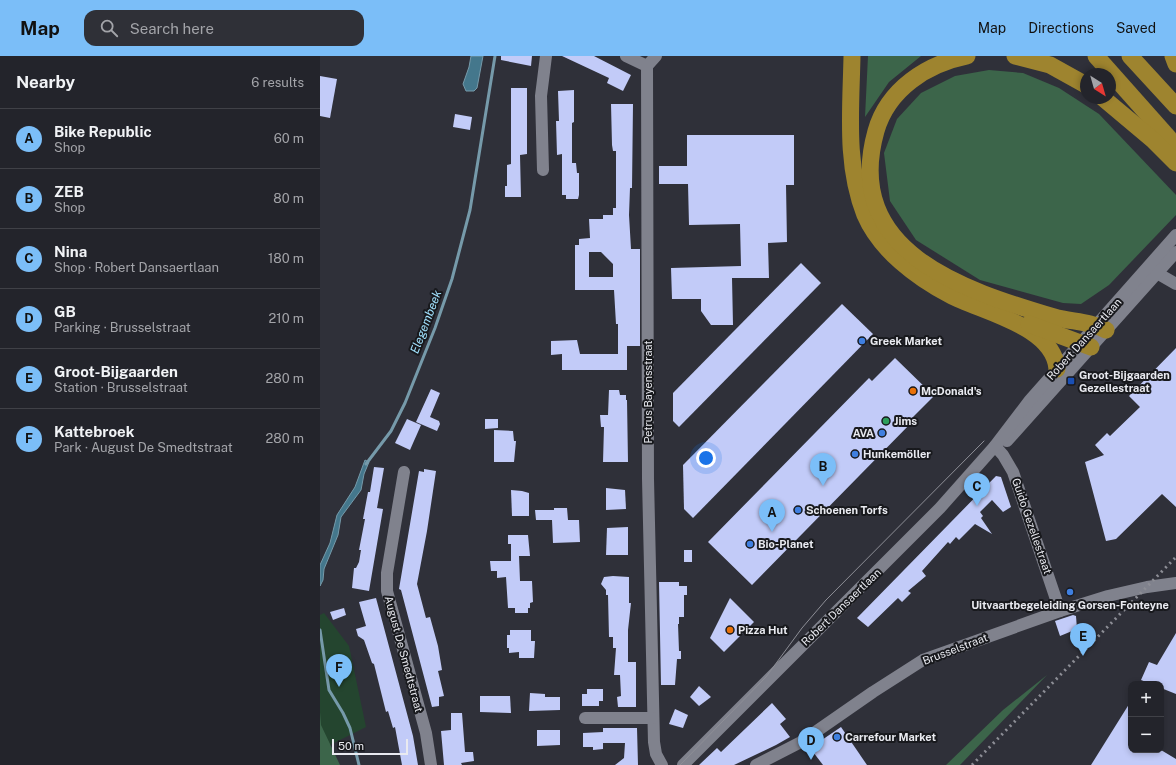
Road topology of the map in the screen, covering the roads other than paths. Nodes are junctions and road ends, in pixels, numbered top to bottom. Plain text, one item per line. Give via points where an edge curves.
1 (546, 56) edge
2 (626, 56) edge
3 (656, 56) edge
4 (852, 56) edge
5 (967, 56) edge
6 (1015, 56) edge
7 (1096, 56) edge
8 (1130, 56) edge
9 (1173, 56) edge
10 (1176, 64) edge
11 (647, 66) junction
12 (1080, 82) edge
13 (1110, 104) edge
14 (1176, 106) edge
15 (1176, 146) edge
16 (1176, 163) edge
17 (543, 170) dead end
18 (1176, 235) edge
19 (1176, 252) edge
20 (1152, 271) junction
21 (1176, 284) edge
22 (1013, 322) junction
23 (1102, 327) junction
24 (1086, 345) junction
25 (1057, 369) junction
26 (995, 446) junction
27 (404, 472) dead end
28 (1176, 583) edge
29 (1060, 611) junction
30 (585, 718) dead end
31 (653, 718) junction
32 (431, 765) edge
33 (662, 765) edge
34 (683, 765) edge
35 (756, 765) edge

1 - 17 street via 541,96
2 - 11 street
3 - 11 street
4 - 22 highway via 852,168 866,216 878,236 893,254 922,278 950,295
5 - 23 highway via 940,63 919,74 901,88 888,105 877,127 871,148 869,169 877,210 888,228 916,258 963,287 1064,320
6 - 12 highway via 1050,65
7 - 15 highway
8 - 14 highway
9 - 10 highway
11 - 31 street, Petrus Bayensstraat via 648,469
13 - 16 highway
18 - 20 street, Robert Dansaertlaan
19 - 20 street, Robert Dansaertlaan
20 - 21 street
20 - 23 street, Robert Dansaertlaan
22 - 24 highway via 1030,324
22 - 25 highway via 1037,335 1051,349
23 - 24 street, Robert Dansaertlaan
24 - 25 street, Robert Dansaertlaan
24 - 26 street, Robert Dansaertlaan via 1008,440
25 - 26 street, Robert Dansaertlaan
26 - 29 street, Guido Gezellestraat via 1013,472
26 - 34 street, Robert Dansaertlaan via 940,508
27 - 32 street, August De Smedtstraat via 388,566 387,591 426,733
28 - 29 street, Brusselstraat via 1108,596
29 - 35 street, Brusselstraat via 923,660 802,742
30 - 31 street
31 - 33 street, Petrus Bayensstraat via 656,754

